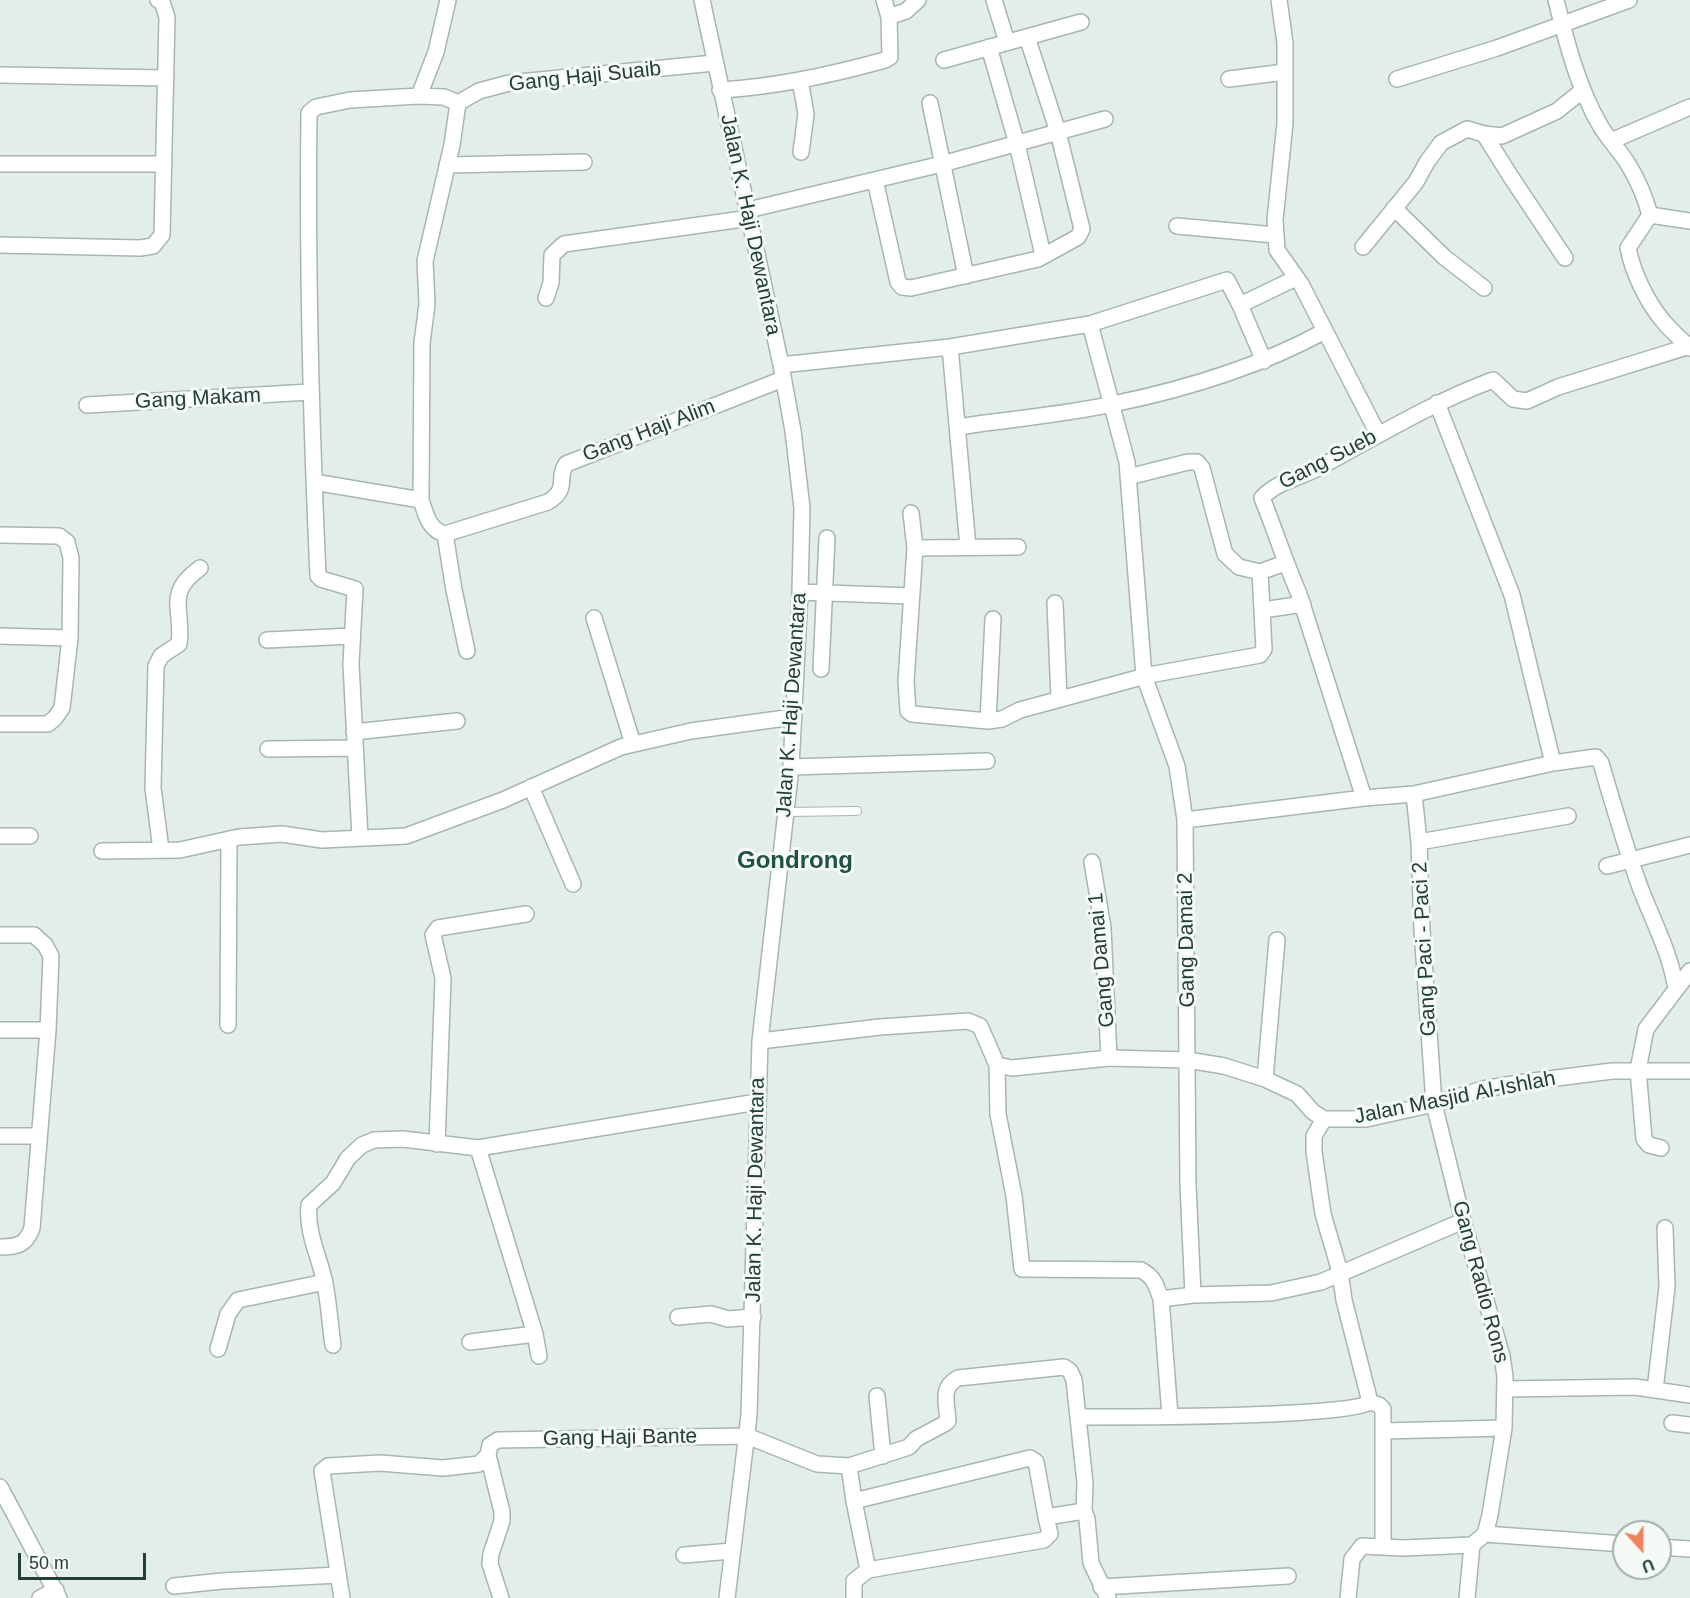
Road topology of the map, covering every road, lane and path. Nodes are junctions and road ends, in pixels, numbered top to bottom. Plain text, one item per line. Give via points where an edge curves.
1 (447, 0) edge
2 (702, 0) edge
3 (884, 0) edge
4 (918, 0) edge
5 (994, 0) edge
6 (1280, 0) edge
7 (1556, 0) edge
8 (1629, 0) edge
9 (160, 1) edge
10 (889, 17) junction
11 (1081, 22) dead end
12 (1562, 24) junction
13 (1027, 37) junction
14 (1007, 42) junction
15 (989, 48) junction
16 (944, 60) dead end
17 (714, 63) junction
18 (1285, 72) junction
19 (0, 75) edge
20 (166, 78) junction
21 (1229, 78) dead end
22 (1398, 79) dead end
23 (800, 80) junction
24 (720, 90) junction
25 (1583, 90) junction
26 (419, 96) junction
27 (458, 103) junction
28 (930, 103) dead end
29 (1690, 107) edge
30 (1105, 119) dead end
31 (1058, 132) junction
32 (1485, 134) junction
33 (1611, 141) junction
34 (1017, 144) junction
35 (801, 152) dead end
36 (584, 162) dead end
37 (0, 164) edge
38 (164, 164) junction
39 (942, 164) junction
40 (447, 165) junction
41 (875, 180) junction
42 (1394, 208) junction
43 (749, 214) junction
44 (1650, 215) junction
45 (1690, 221) edge
46 (1177, 226) dead end
47 (1275, 235) junction
48 (0, 245) edge
49 (1363, 247) dead end
50 (1043, 255) junction
51 (1565, 258) dead end
52 (966, 276) junction
53 (1296, 278) junction
54 (1484, 288) dead end
55 (546, 298) dead end
56 (1240, 305) junction
57 (1090, 324) junction
58 (1325, 331) junction
59 (950, 347) junction
60 (1689, 347) edge
61 (1264, 361) junction
62 (782, 372) junction
63 (310, 392) junction
64 (1437, 404) junction
65 (87, 405) dead end
66 (1111, 405) junction
67 (958, 427) junction
68 (1378, 434) junction
69 (1128, 477) junction
70 (314, 482) junction
71 (421, 500) junction
72 (911, 513) dead end
73 (445, 534) junction
74 (0, 535) edge
75 (827, 538) dead end
76 (968, 547) junction
77 (1018, 547) dead end
78 (915, 548) junction
79 (1285, 563) junction
80 (200, 568) dead end
81 (1260, 572) junction
82 (800, 592) junction
83 (824, 593) junction
84 (911, 596) junction
85 (1055, 603) dead end
86 (1303, 604) junction
87 (1263, 610) junction
88 (594, 618) dead end
89 (993, 619) dead end
90 (0, 636) edge
91 (352, 636) junction
92 (70, 638) junction
93 (267, 640) dead end
94 (467, 651) dead end
95 (820, 669) dead end
96 (1144, 676) junction
97 (1059, 699) junction
98 (792, 717) junction
99 (457, 721) dead end
100 (988, 721) junction
101 (0, 724) edge
102 (354, 732) junction
103 (633, 744) junction
104 (355, 748) junction
105 (268, 749) dead end
106 (987, 761) dead end
107 (1552, 763) junction
108 (791, 766) junction
109 (531, 787) junction
110 (1414, 794) junction
111 (1364, 798) junction
112 (857, 811) dead end
113 (786, 812) junction
114 (1568, 816) dead end
115 (1185, 820) junction
116 (0, 836) edge
117 (30, 837) dead end
118 (229, 838) junction
119 (360, 838) junction
120 (1419, 842) junction
121 (1690, 845) edge
122 (161, 850) junction
123 (102, 851) dead end
124 (1630, 860) junction
125 (1092, 862) dead end
126 (1607, 866) dead end
127 (573, 884) dead end
128 (526, 914) dead end
129 (0, 934) edge
130 (1276, 940) dead end
131 (1690, 971) edge
132 (1675, 984) dead end
133 (228, 1025) dead end
134 (48, 1029) junction
135 (0, 1030) edge
136 (760, 1041) junction
137 (1109, 1058) junction
138 (1188, 1060) junction
139 (997, 1065) junction
140 (1638, 1070) junction
141 (1690, 1071) edge
142 (1265, 1079) junction
143 (757, 1102) junction
144 (1434, 1104) junction
145 (1324, 1119) junction
146 (0, 1136) edge
147 (39, 1137) junction
148 (437, 1144) junction
149 (478, 1148) junction
150 (1660, 1148) dead end
151 (1463, 1221) junction
152 (1665, 1228) dead end
153 (7, 1247) edge
154 (1340, 1272) junction
155 (325, 1282) junction
156 (1193, 1295) junction
157 (1161, 1299) junction
158 (678, 1317) dead end
159 (753, 1317) junction
160 (535, 1334) junction
161 (470, 1342) dead end
162 (333, 1345) dead end
163 (218, 1349) dead end
164 (539, 1356) dead end
165 (1505, 1389) junction
166 (1655, 1390) junction
167 (1690, 1395) edge
168 (877, 1396) dead end
169 (1370, 1402) junction
170 (1170, 1416) junction
171 (1078, 1417) junction
172 (1672, 1423) dead end
173 (1690, 1425) edge
174 (1504, 1428) junction
175 (1383, 1431) junction
176 (747, 1436) junction
177 (491, 1448) junction
178 (883, 1456) junction
179 (849, 1466) junction
180 (0, 1489) edge
181 (854, 1502) junction
182 (1084, 1511) junction
183 (1046, 1517) junction
184 (1485, 1534) junction
185 (1612, 1543) edge
186 (1472, 1545) junction
187 (1383, 1547) junction
188 (1672, 1548) edge
189 (1690, 1549) edge
190 (732, 1551) junction
191 (684, 1555) dead end
192 (868, 1570) junction
193 (338, 1575) junction
194 (1288, 1576) dead end
195 (174, 1586) dead end
196 (1105, 1592) edge
197 (57, 1594) edge
198 (40, 1598) edge
199 (342, 1598) edge
200 (501, 1598) edge
201 (727, 1598) edge
202 (854, 1598) edge
203 (1348, 1598) edge
204 (1467, 1598) edge

1 - 26 street via 435,52
2 - 17 street, Jalan K. Haji Dewantara
3 - 10 street
4 - 10 street via 906,11
5 - 14 street
6 - 18 street
7 - 12 street
8 - 12 street
9 - 20 street via 167,17
10 - 23 street via 890,57 833,75
11 - 13 street
12 - 22 street
12 - 25 street
13 - 14 street
13 - 31 street
14 - 15 street
15 - 16 street
15 - 34 street
17 - 24 street, Jalan K. Haji Dewantara
17 - 27 street, Gang Haji Suaib via 509,83 479,91
18 - 21 street
18 - 47 street via 1285,123
19 - 20 street
20 - 38 street
23 - 24 street
23 - 35 street via 806,114
24 - 43 street, Jalan K. Haji Dewantara
25 - 32 street via 1557,111 1502,136
25 - 33 street
26 - 27 street via 444,97
26 - 63 street via 350,100 316,107 309,113
27 - 40 street
28 - 39 street
29 - 33 street
30 - 31 street
31 - 34 street
31 - 50 street via 1082,229 1078,237
32 - 42 street via 1467,129 1441,144
32 - 51 street
33 - 44 street via 1643,192
34 - 39 street
34 - 50 street
36 - 40 street
37 - 38 street
38 - 48 street via 162,235 153,246
39 - 41 street
39 - 52 street
40 - 71 street via 425,261
41 - 43 street
41 - 52 street via 902,287
42 - 49 street
42 - 54 street via 1444,257
43 - 55 street via 564,244 552,255
43 - 62 street, Jalan K. Haji Dewantara
44 - 45 street
44 - 60 street via 1628,248 1630,256 1651,304
46 - 47 street
47 - 53 street via 1277,250
50 - 52 street via 1038,260
53 - 56 street
53 - 58 street
56 - 57 street via 1227,280 1223,280
56 - 61 street
57 - 59 street
57 - 66 street, Gang Damai 2
58 - 61 street
58 - 68 street
59 - 62 street
59 - 67 street
60 - 64 street, Gang Sueb via 1558,387 1527,401 1513,399 1493,380
61 - 66 street
62 - 73 street, Gang Haji Alim via 566,464 563,484 557,496 548,502
62 - 82 street, Jalan K. Haji Dewantara via 802,508
63 - 65 street, Gang Makam
63 - 70 street
64 - 68 street, Gang Sueb
64 - 107 street via 1512,595
66 - 67 street
66 - 69 street, Gang Damai 2
67 - 76 street
68 - 79 street, Gang Sueb via 1269,490 1262,498
69 - 81 street via 1197,462 1202,468 1225,554 1239,567
69 - 96 street, Gang Damai 2
70 - 71 street
70 - 91 street via 318,576 355,589
71 - 73 street via 435,531
72 - 78 street
73 - 94 street
74 - 92 street via 59,536 67,542 71,558
75 - 83 street
76 - 77 street
76 - 78 street
78 - 84 street
79 - 81 street
79 - 86 street, Gang Sueb
80 - 122 street via 181,585 177,596 179,644 161,656 156,666 153,788
81 - 87 street
82 - 83 street
82 - 98 street, Jalan K. Haji Dewantara
83 - 84 street
83 - 95 street
84 - 100 street via 908,711
85 - 97 street
86 - 87 street
86 - 111 street, Gang Sueb
87 - 96 street via 1264,650 1260,655
88 - 103 street
89 - 100 street
90 - 92 street
91 - 93 street
91 - 102 street
92 - 101 street via 62,708 55,718 48,724
96 - 97 street
96 - 115 street, Gang Damai 2 via 1177,766
97 - 100 street
98 - 103 street via 691,731
98 - 108 street, Jalan K. Haji Dewantara
99 - 102 street
102 - 104 street
103 - 109 street
104 - 105 street
104 - 119 street
106 - 108 street
107 - 110 street
107 - 124 street via 1589,757 1596,757 1601,763
108 - 113 street, Jalan K. Haji Dewantara
109 - 119 street via 406,836
109 - 127 street
110 - 111 street
110 - 120 street, Gang Paci - Paci 2
111 - 115 street
112 - 113 lane
113 - 136 street, Jalan K. Haji Dewantara
114 - 120 street
115 - 138 street, Gang Damai 2
116 - 117 street
118 - 119 street via 282,834 322,840
118 - 122 street via 180,850
118 - 133 street
120 - 144 street, Gang Paci - Paci 2
121 - 124 street
122 - 123 street
124 - 126 street
124 - 132 street via 1668,954
125 - 137 street, Gang Damai 1 via 1103,928
128 - 148 street via 438,928 433,935 443,978
129 - 134 street via 34,935 51,956
130 - 142 street
131 - 140 street via 1646,1029
134 - 135 street
134 - 147 street
136 - 139 street via 968,1021 980,1026
136 - 143 street, Jalan K. Haji Dewantara
137 - 138 street, Jalan Masjid Al-Ishlah
137 - 139 street, Jalan Masjid Al-Ishlah via 1024,1067
138 - 142 street, Jalan Masjid Al-Ishlah
138 - 156 street, Gang Damai 2
139 - 157 street via 998,1114 1014,1197 1022,1269 1141,1270 1155,1281
140 - 141 street, Jalan Masjid Al-Ishlah
140 - 144 street, Jalan Masjid Al-Ishlah via 1525,1082 1483,1089
140 - 150 street via 1644,1139
142 - 145 street, Jalan Masjid Al-Ishlah via 1297,1094 1313,1113
143 - 149 street
143 - 159 street, Jalan K. Haji Dewantara
144 - 145 street, Jalan Masjid Al-Ishlah via 1366,1119
144 - 151 street, Gang Radio Rons
145 - 154 street via 1314,1136 1314,1152 1323,1214
146 - 147 street
147 - 153 street via 32,1228 28,1238
148 - 149 street
148 - 155 street via 403,1139 374,1140 362,1145 348,1158 333,1183 309,1205 314,1248
149 - 160 street
151 - 154 street
151 - 165 street, Gang Radio Rons via 1502,1356
152 - 166 street via 1667,1287
154 - 156 street via 1321,1282 1271,1293
154 - 169 street
155 - 162 street
155 - 163 street via 238,1300 228,1314
156 - 157 street
157 - 170 street
158 - 159 street
159 - 176 street, Jalan K. Haji Dewantara
160 - 161 street
160 - 164 street
165 - 166 street
165 - 174 street, Gang Radio Rons
166 - 167 street
168 - 178 street
169 - 170 street via 1349,1409
169 - 175 street via 1383,1409
170 - 171 street
171 - 178 street via 1074,1380 1064,1367 958,1378 946,1388 948,1421 916,1439 909,1448
171 - 182 street
172 - 173 street
174 - 175 street
174 - 184 street, Gang Radio Rons
175 - 187 street
176 - 177 street, Gang Haji Bante via 509,1440
176 - 179 street via 817,1464
176 - 190 street, Jalan K. Haji Dewantara
177 - 193 street, Gang Haji Bante via 479,1464 443,1468 380,1463 324,1468
177 - 200 street via 502,1521 490,1564
178 - 179 street
179 - 181 street
180 - 197 street
181 - 183 street via 1030,1458 1036,1462
181 - 192 street
182 - 183 street
182 - 196 street via 1091,1563
183 - 192 street via 1050,1534 1044,1540
184 - 185 street
184 - 186 street
186 - 187 street
186 - 204 street
187 - 203 street via 1362,1546 1356,1551
188 - 189 street
190 - 191 street
190 - 201 street, Jalan K. Haji Dewantara
192 - 202 street via 854,1581
193 - 195 street
193 - 199 street
194 - 196 street
197 - 198 street

